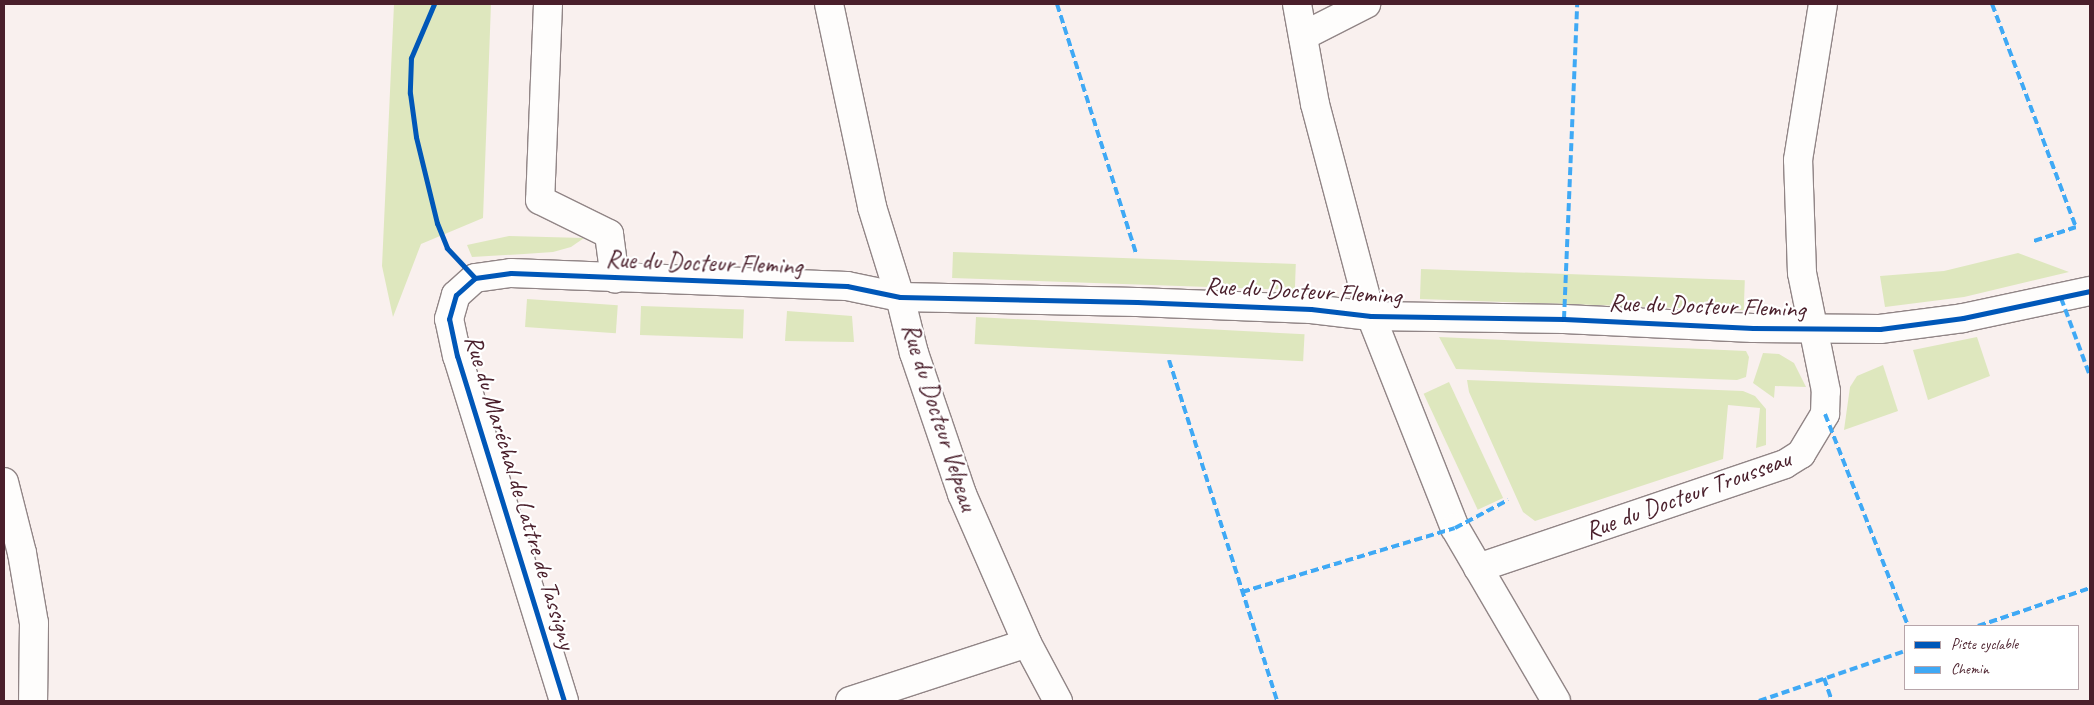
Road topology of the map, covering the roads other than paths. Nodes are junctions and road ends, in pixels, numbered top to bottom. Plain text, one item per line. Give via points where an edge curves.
1 (548, 4) edge
2 (828, 4) edge
3 (1297, 4) edge
4 (1366, 4) edge
5 (1822, 4) edge
6 (1302, 36) junction
7 (511, 273) joint
8 (615, 279) junction
9 (2090, 291) edge
10 (900, 297) junction
11 (1371, 316) junction
12 (1811, 328) junction
13 (4, 482) edge
14 (1478, 568) junction
15 (1027, 643) junction
16 (33, 701) edge
17 (564, 701) edge
18 (850, 701) edge
19 (1058, 701) edge
20 (1556, 701) edge

1 - 8 street via 540,200 609,234
2 - 10 street, Rue du Docteur Velpeau via 872,207
3 - 6 street
4 - 6 street
5 - 12 street, Rue du Docteur Trousseau via 1798,160 1802,274
6 - 11 street via 1315,104
7 - 8 street, Rue du Docteur Fleming
7 - 17 street, Rue du Maréchal de Lattre de Tassigny via 475,278 456,295 449,319 457,356
8 - 10 street, Rue du Docteur Fleming via 847,286
9 - 12 street, Rue du Docteur Fleming via 1954,319 1880,329
10 - 11 street, Rue du Docteur Fleming via 1166,303 1311,309
10 - 15 street, Rue du Docteur Velpeau via 914,353 962,494
11 - 12 street, Rue du Docteur Fleming
11 - 14 street via 1455,528
12 - 14 street, Rue du Docteur Trousseau via 1826,391 1824,414 1801,454 1786,464
13 - 16 street via 22,553 34,623
14 - 20 street
15 - 18 street
15 - 19 street, Rue du Docteur Velpeau

